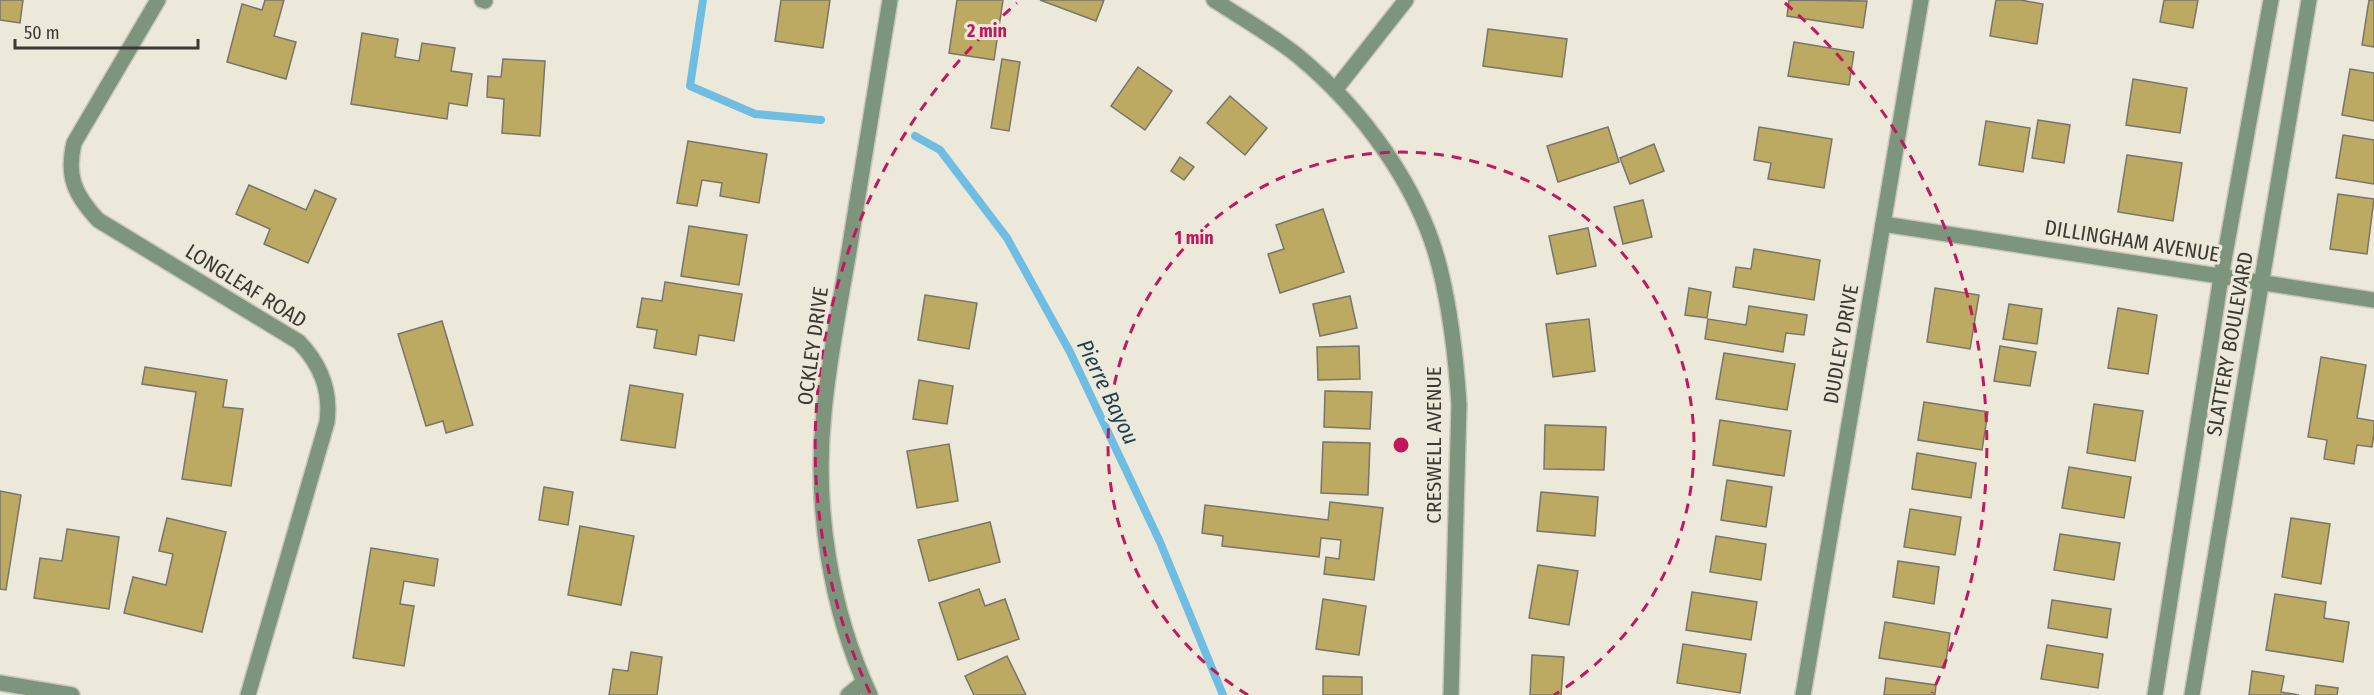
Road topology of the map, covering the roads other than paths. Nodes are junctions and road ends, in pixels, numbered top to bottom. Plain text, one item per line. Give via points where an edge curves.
1 (158, 0) edge
2 (890, 0) edge
3 (1214, 0) edge
4 (1406, 0) edge
5 (1921, 0) edge
6 (2271, 0) edge
7 (2309, 0) edge
8 (1335, 90) junction
9 (1883, 224) junction
10 (2221, 277) junction
11 (2261, 283) junction
12 (2374, 300) edge
13 (0, 683) edge
14 (867, 688) edge
15 (72, 695) edge
16 (248, 695) edge
17 (848, 695) edge
18 (1450, 695) edge
19 (1803, 695) edge
20 (2155, 695) edge
21 (2192, 695) edge

1 - 16 street, LONGLEAF ROAD via 74,143 72,179 81,202 98,220 299,342 314,357 325,382 329,409
2 - 14 street, OCKLEY DRIVE via 829,371 822,449 829,555 838,602
3 - 8 street, CRESWELL AVENUE via 1298,56
4 - 8 street
5 - 9 street, DUDLEY DRIVE
6 - 10 street, SLATTERY BOULEVARD
7 - 11 street, SLATTERY BOULEVARD
8 - 18 street, CRESWELL AVENUE via 1363,121 1398,171 1426,226 1448,305 1458,404
9 - 10 street, DILLINGHAM AVENUE
9 - 19 street, DUDLEY DRIVE
10 - 11 street, DILLINGHAM AVENUE
10 - 20 street, SLATTERY BOULEVARD
11 - 12 street, DILLINGHAM AVENUE
11 - 21 street, SLATTERY BOULEVARD
13 - 15 street
14 - 17 street

